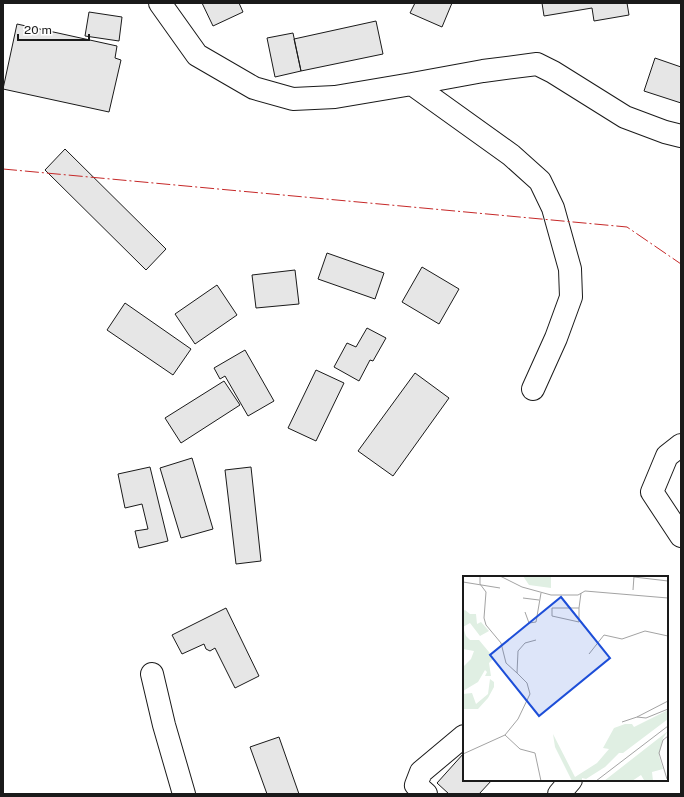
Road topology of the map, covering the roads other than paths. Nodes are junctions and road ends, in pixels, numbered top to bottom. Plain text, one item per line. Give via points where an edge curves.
1 (160, 3) edge
2 (412, 84) junction
3 (681, 136) edge
4 (533, 389) dead end
5 (681, 445) edge
6 (681, 536) edge
7 (152, 674) dead end
8 (463, 737) edge
9 (570, 781) edge
10 (184, 794) edge
11 (426, 794) edge
12 (559, 794) edge

1 - 2 street via 197,55 254,88 293,100 335,97
2 - 3 street via 537,64 625,117
2 - 4 street via 511,155 540,181 553,208 570,269 571,297
5 - 6 street via 667,456 652,492
7 - 10 street
8 - 11 street via 421,772 416,785
9 - 12 street

